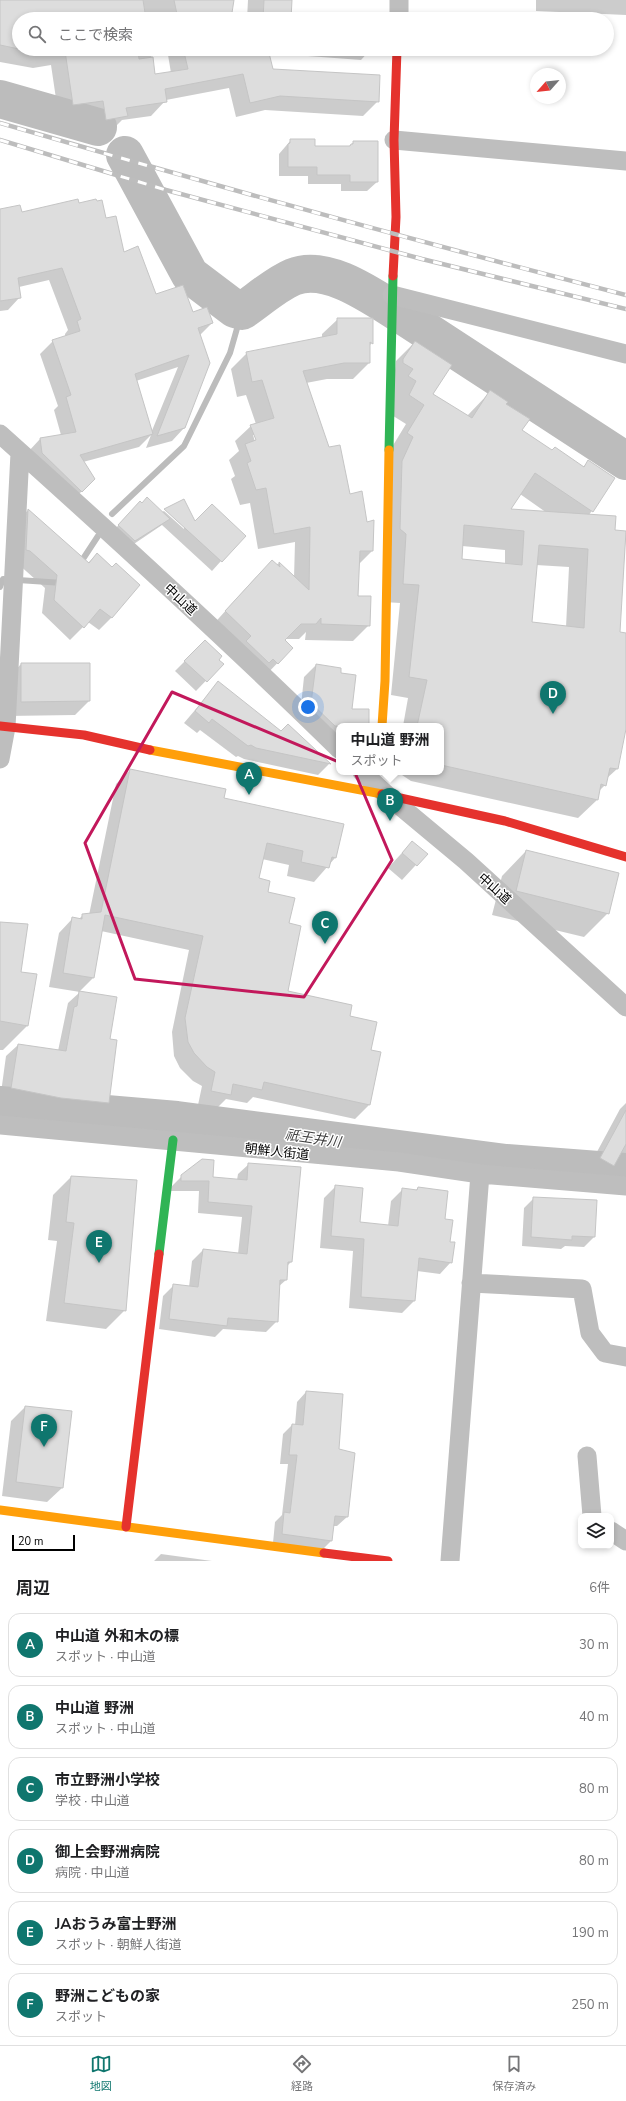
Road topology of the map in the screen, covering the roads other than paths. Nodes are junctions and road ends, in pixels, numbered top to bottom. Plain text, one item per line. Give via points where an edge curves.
1 (399, 0) edge
2 (399, 12) edge
3 (397, 56) edge
4 (394, 140) junction
5 (626, 161) edge
6 (392, 295) junction
7 (626, 354) edge
8 (0, 434) edge
9 (20, 453) junction
10 (382, 723) edge
11 (3, 726) edge
12 (336, 746) edge
13 (0, 759) edge
14 (365, 775) edge
15 (380, 775) edge
16 (388, 796) junction
17 (626, 857) edge
18 (626, 1007) edge
19 (0, 1125) edge
20 (173, 1140) junction
21 (480, 1174) junction
22 (626, 1186) edge
23 (471, 1283) junction
24 (626, 1357) edge
25 (588, 1456) dead end
26 (0, 1510) edge
27 (592, 1513) edge
28 (126, 1527) junction
29 (614, 1533) edge
30 (626, 1541) edge
31 (388, 1561) edge
32 (450, 1561) edge

1 - 2 street
3 - 4 street
4 - 5 street
4 - 6 street via 396,217
6 - 7 street
6 - 10 street
8 - 9 street, 中山道
9 - 11 street
9 - 12 street, 中山道 via 205,621
11 - 13 street
11 - 16 street via 84,735 185,758 330,783
14 - 16 street, 中山道
15 - 16 street
16 - 17 street via 505,821
16 - 18 street, 中山道 via 466,861
19 - 20 street, 朝鮮人街道
20 - 21 street, 朝鮮人街道 via 399,1162
20 - 28 street
21 - 22 street, 朝鮮人街道
21 - 23 street
23 - 24 street via 582,1289 590,1333 605,1353
23 - 32 street
25 - 27 street
26 - 28 street
28 - 31 street
29 - 30 street

